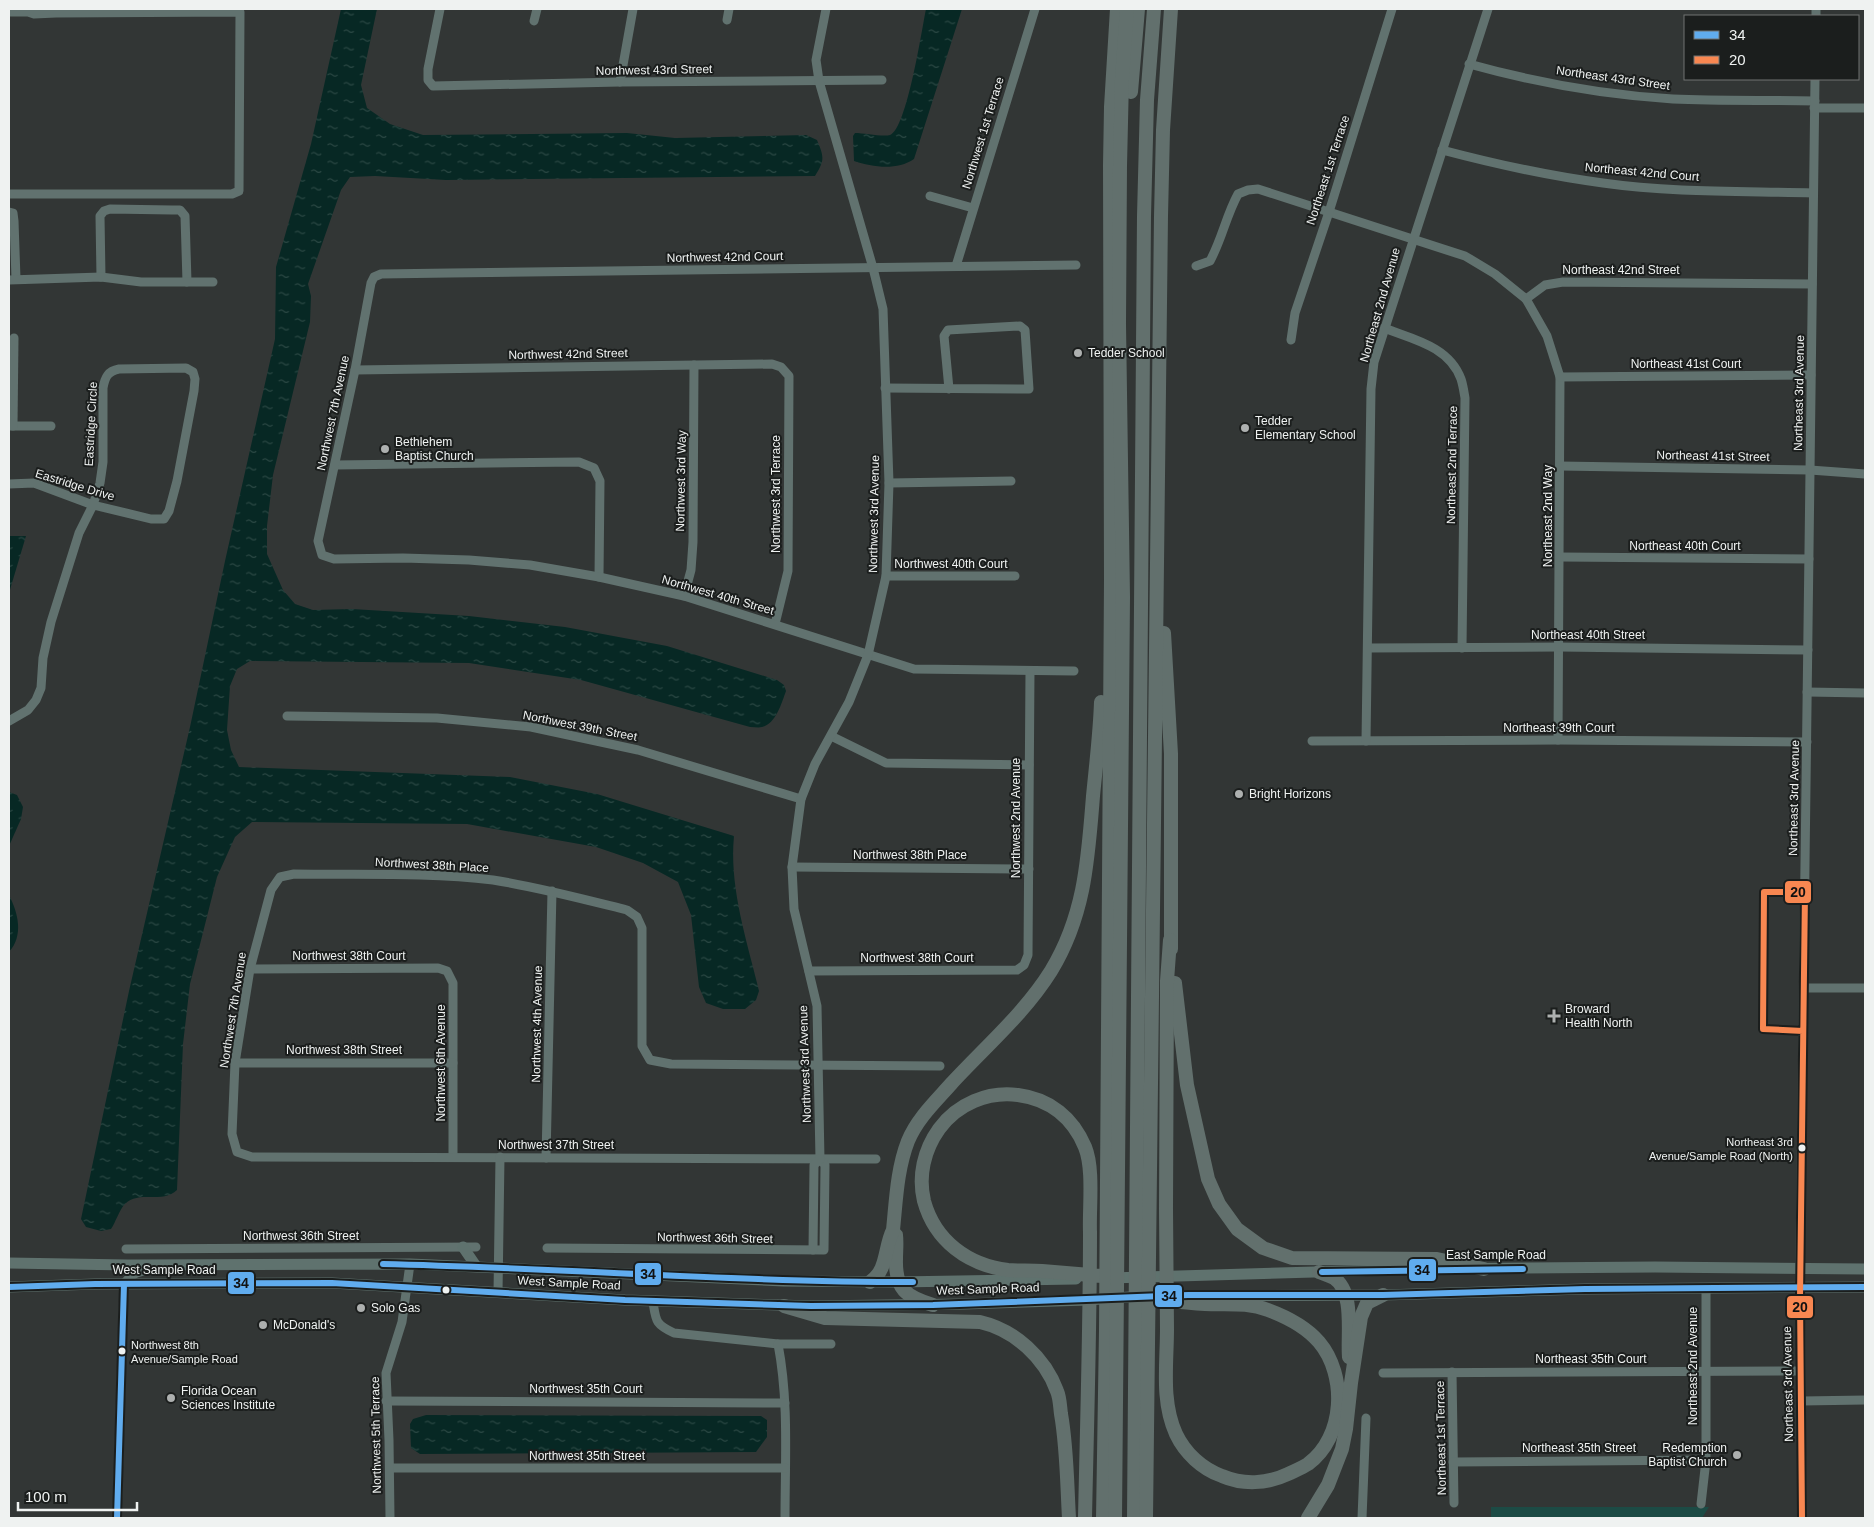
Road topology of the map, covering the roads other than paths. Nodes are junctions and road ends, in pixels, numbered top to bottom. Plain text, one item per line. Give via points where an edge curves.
1 (440, 9) edge
2 (537, 9) edge
3 (633, 9) edge
4 (729, 9) edge
5 (826, 9) edge
6 (1035, 9) edge
7 (1117, 9) edge
8 (1127, 9) edge
9 (1138, 9) edge
10 (1154, 9) edge
11 (1170, 9) edge
12 (1392, 9) edge
13 (1488, 9) edge
14 (9, 12) edge
15 (727, 20) dead end
16 (534, 21) dead end
17 (1469, 64) junction
18 (819, 80) junction
19 (882, 80) dead end
20 (1815, 80) edge
21 (620, 82) junction
22 (1147, 100) junction
23 (1815, 104) junction
24 (1865, 108) edge
25 (1442, 150) junction
26 (1814, 193) junction
27 (9, 194) edge
28 (930, 196) dead end
29 (973, 208) junction
30 (9, 212) edge
31 (1329, 212) junction
32 (1413, 240) junction
33 (1076, 265) dead end
34 (956, 266) junction
35 (1196, 266) dead end
36 (873, 268) junction
37 (374, 276) joint
38 (101, 277) junction
39 (12, 280) edge
40 (186, 282) junction
41 (213, 282) dead end
42 (1812, 284) junction
43 (1526, 299) junction
44 (1384, 328) junction
45 (14, 338) dead end
46 (1291, 340) dead end
47 (694, 365) junction
48 (781, 366) joint
49 (356, 370) junction
50 (1811, 375) junction
51 (1560, 377) junction
52 (885, 388) junction
53 (949, 389) junction
54 (11, 426) edge
55 (51, 426) dead end
56 (335, 465) junction
57 (1560, 466) junction
58 (1810, 470) junction
59 (1865, 474) edge
60 (889, 482) junction
61 (1010, 482) dead end
62 (9, 484) edge
63 (93, 505) junction
64 (164, 519) joint
65 (1157, 548) junction
66 (322, 555) joint
67 (1560, 557) junction
68 (1809, 559) junction
69 (886, 576) junction
70 (1015, 576) dead end
71 (599, 577) junction
72 (1111, 580) junction
73 (684, 596) junction
74 (1123, 597) junction
75 (775, 624) junction
76 (1559, 647) junction
77 (1368, 648) junction
78 (1462, 648) junction
79 (1808, 650) junction
80 (868, 655) junction
81 (1030, 671) junction
82 (1074, 671) dead end
83 (1808, 692) junction
84 (1865, 693) edge
85 (287, 716) dead end
86 (9, 721) edge
87 (831, 736) junction
88 (1558, 740) junction
89 (1312, 741) dead end
90 (1366, 741) junction
91 (1807, 742) junction
92 (1029, 765) junction
93 (801, 799) junction
94 (792, 867) junction
95 (1029, 869) junction
96 (280, 877) joint
97 (552, 891) junction
98 (1170, 940) junction
99 (1024, 965) joint
100 (250, 969) junction
101 (447, 971) joint
102 (809, 971) junction
103 (1804, 988) junction
104 (1865, 988) edge
105 (453, 1062) junction
106 (235, 1063) junction
107 (819, 1065) junction
108 (940, 1066) dead end
109 (237, 1152) joint
110 (453, 1157) junction
111 (500, 1157) junction
112 (546, 1158) junction
113 (820, 1159) junction
114 (876, 1159) dead end
115 (893, 1230) junction
116 (1143, 1245) junction
117 (1112, 1246) junction
118 (476, 1247) dead end
119 (463, 1248) junction
120 (546, 1248) dead end
121 (126, 1249) dead end
122 (182, 1249) junction
123 (813, 1250) junction
124 (824, 1250) joint
125 (9, 1263) edge
126 (410, 1264) junction
127 (179, 1265) junction
128 (476, 1266) junction
129 (499, 1267) junction
130 (1484, 1269) junction
131 (1800, 1269) junction
132 (1865, 1269) edge
133 (1319, 1272) junction
134 (1128, 1278) junction
135 (870, 1282) junction
136 (898, 1282) junction
137 (124, 1284) junction
138 (9, 1287) edge
139 (408, 1287) junction
140 (1800, 1287) junction
141 (1865, 1287) edge
142 (1706, 1288) junction
143 (498, 1293) junction
144 (1345, 1294) junction
145 (1383, 1294) junction
146 (1128, 1297) junction
147 (653, 1302) junction
148 (934, 1305) junction
149 (784, 1306) junction
150 (1142, 1328) junction
151 (1112, 1330) junction
152 (778, 1344) junction
153 (831, 1344) dead end
154 (1706, 1371) junction
155 (1800, 1371) junction
156 (1452, 1372) junction
157 (1383, 1373) dead end
158 (1351, 1383) junction
159 (1865, 1400) edge
160 (386, 1401) junction
161 (1802, 1401) junction
162 (785, 1403) junction
163 (1366, 1418) dead end
164 (1706, 1460) junction
165 (1453, 1462) junction
166 (390, 1468) junction
167 (785, 1468) junction
168 (1454, 1504) dead end
169 (1701, 1504) dead end
170 (117, 1518) edge
171 (390, 1518) edge
172 (785, 1518) edge
173 (1069, 1518) edge
174 (1085, 1518) edge
175 (1103, 1518) edge
176 (1115, 1518) edge
177 (1134, 1518) edge
178 (1146, 1518) edge
179 (1308, 1518) edge
180 (1362, 1518) edge
181 (1802, 1518) edge

1 - 21 street, Northwest 43rd Street via 428,69 428,80 434,86
2 - 16 street
3 - 21 street
4 - 15 street
5 - 18 street, Northwest 3rd Avenue via 816,60
6 - 29 street, Northwest 1st Terrace
7 - 72 highway via 1109,194
8 - 74 highway via 1120,166
9 - 74 highway via 1129,174
10 - 22 highway
11 - 22 highway
11 - 65 highway via 1162,150
12 - 31 street, Northeast 1st Terrace
13 - 17 street, Northeast 2nd Avenue
14 - 27 street via 240,12 240,22 238,191 232,194
17 - 23 street, Northeast 43rd Street via 1578,88 1634,95
17 - 25 street, Northeast 2nd Avenue
18 - 19 street, Northwest 43rd Street
18 - 21 street, Northwest 43rd Street
18 - 36 street, Northwest 3rd Avenue
20 - 23 street, Northeast 3rd Avenue
22 - 116 highway via 1144,216
23 - 24 street, Northeast 43rd Street
23 - 26 street, Northeast 3rd Avenue
25 - 26 street, Northeast 42nd Court via 1532,171 1604,183 1675,190
25 - 32 street, Northeast 2nd Avenue
26 - 42 street, Northeast 3rd Avenue
28 - 29 street
29 - 34 street, Northwest 1st Terrace
30 - 39 street via 13,213 14,221
31 - 32 street
31 - 35 street via 1258,189 1238,194 1210,261
31 - 46 street, Northeast 1st Terrace via 1295,313
32 - 43 street via 1465,256 1495,274
32 - 44 street, Northeast 2nd Avenue
33 - 34 street, Northwest 42nd Court
34 - 36 street, Northwest 42nd Court
36 - 37 street, Northwest 42nd Court
36 - 52 street, Northwest 3rd Avenue via 883,309
37 - 49 street, Northwest 7th Avenue
38 - 39 street
38 - 40 street via 141,282
38 - 40 street via 100,216 104,211 180,210 185,216
40 - 41 street
42 - 43 street, Northeast 42nd Street via 1563,282 1545,285
42 - 50 street, Northeast 3rd Avenue
43 - 51 street, Northeast 2nd Way via 1547,336
44 - 77 street, Northeast 2nd Avenue via 1374,362 1371,390
44 - 78 street, Northeast 2nd Terrace via 1429,345 1444,355 1461,378 1465,398
45 - 54 street
47 - 48 street, Northwest 42nd Street
47 - 49 street, Northwest 42nd Street
47 - 73 street, Northwest 3rd Way via 693,542 691,570
48 - 75 street, Northwest 3rd Terrace via 789,376 788,571
49 - 56 street, Northwest 7th Avenue
50 - 51 street, Northeast 41st Court
50 - 58 street, Northeast 3rd Avenue
51 - 57 street, Northeast 2nd Way
52 - 53 street
52 - 60 street, Northwest 3rd Avenue
53 - 53 street via 944,336 948,330 1020,326 1025,330 1029,388
54 - 55 street
56 - 66 street, Northwest 7th Avenue via 318,540
56 - 71 street via 579,462 594,468 600,481
57 - 58 street, Northeast 41st Street
57 - 67 street, Northeast 2nd Way
58 - 59 street, Northeast 41st Street
58 - 68 street, Northeast 3rd Avenue
60 - 61 street
60 - 69 street, Northwest 3rd Avenue
62 - 63 street, Eastridge Drive via 34,483
63 - 64 street, Eastridge Drive via 151,519
63 - 64 street, Eastridge Circle via 103,462 105,378 111,371 119,369 186,368 193,372 194,391 171,504
63 - 86 street, Eastridge Circle via 79,532 51,622 43,658 41,688 28,710
65 - 98 highway via 1171,754
65 - 116 highway
66 - 71 street, Northwest 40th Street via 334,559 469,560 530,565
67 - 68 street, Northeast 40th Court
67 - 76 street, Northeast 2nd Way
68 - 79 street, Northeast 3rd Avenue
69 - 70 street, Northwest 40th Court
69 - 80 street, Northwest 3rd Avenue
71 - 73 street, Northwest 40th Street
72 - 115 highway via 1102,605 1101,714 1087,868 1074,920 1040,987 914,1129 901,1166
72 - 117 highway
73 - 75 street, Northwest 40th Street
74 - 117 highway
75 - 80 street, Northwest 40th Street
76 - 78 street, Northeast 40th Street
76 - 79 street, Northeast 40th Street
76 - 88 street, Northeast 2nd Way
77 - 78 street, Northeast 40th Street
77 - 90 street, Northeast 2nd Avenue
79 - 83 street, Northeast 3rd Avenue
80 - 81 street, Northwest 40th Street via 914,669
80 - 87 street, Northwest 3rd Avenue
81 - 82 street, Northwest 40th Street
81 - 92 street, Northwest 2nd Avenue
83 - 84 street
83 - 91 street, Northeast 3rd Avenue
85 - 93 street, Northwest 39th Street via 437,718 531,727 638,750
87 - 92 street via 886,763
87 - 93 street, Northwest 3rd Avenue
88 - 90 street, Northeast 39th Court
88 - 91 street, Northeast 39th Court
89 - 90 street, Northeast 39th Court
91 - 103 street, Northeast 3rd Avenue
92 - 95 street, Northwest 2nd Avenue
93 - 94 street, Northwest 3rd Avenue
94 - 95 street, Northwest 38th Place
94 - 102 street, Northwest 3rd Avenue via 794,910
95 - 99 street, Northwest 2nd Avenue via 1028,955
96 - 97 street, Northwest 38th Place via 294,874 446,876 493,880
96 - 100 street, Northwest 7th Avenue via 271,890
97 - 107 street, Northwest 38th Place via 627,910 638,917 642,928 642,1046 650,1060 671,1064
97 - 112 street, Northwest 4th Avenue
98 - 130 highway via 1187,1085 1204,1162 1219,1204 1237,1229 1263,1248 1292,1258 1437,1260
98 - 146 highway via 1167,981 1166,1245 1167,1328 1168,1408 1179,1439 1189,1454 1211,1471 1227,1478 1262,1482 1286,1475 1314,1458 1334,1427 1338,1392 1333,1364 1319,1342 1305,1329 1257,1306 1205,1304
99 - 102 street, Northwest 38th Court via 1017,970
100 - 101 street, Northwest 38th Court via 438,968
100 - 106 street, Northwest 7th Avenue
101 - 105 street, Northwest 6th Avenue via 453,983
102 - 107 street, Northwest 3rd Avenue via 818,1006
103 - 104 street
103 - 131 street, Northeast 3rd Avenue
105 - 106 street, Northwest 38th Street
105 - 110 street, Northwest 6th Avenue
106 - 109 street, Northwest 7th Avenue via 232,1134
107 - 108 street
107 - 113 street, Northwest 3rd Avenue
109 - 110 street, Northwest 37th Street via 252,1157
110 - 111 street, Northwest 37th Street
111 - 112 street, Northwest 37th Street
111 - 129 street
112 - 113 street, Northwest 37th Street
113 - 114 street, Northwest 37th Street
113 - 123 street, Northwest 3rd Avenue via 814,1165
113 - 124 street, Northwest 3rd Avenue via 825,1165
115 - 135 highway via 882,1267
115 - 136 highway
116 - 150 highway
117 - 151 highway
118 - 119 street, Northwest 36th Street
119 - 122 street, Northwest 36th Street
119 - 128 main road
120 - 123 street, Northwest 36th Street
121 - 122 street, Northwest 36th Street
122 - 127 street
123 - 124 street, Northwest 36th Street
125 - 127 main road, West Sample Road
126 - 127 main road, West Sample Road
126 - 128 main road, West Sample Road
126 - 139 street, Northwest 5th Terrace
127 - 137 street via 135,1273
128 - 129 main road, West Sample Road
129 - 135 main road, West Sample Road via 738,1280
129 - 143 street
130 - 131 main road, East Sample Road
130 - 133 main road, East Sample Road
131 - 132 main road, East Sample Road
131 - 140 street, Northeast 3rd Avenue
133 - 134 main road, East Sample Road
133 - 144 highway via 1334,1278
134 - 136 main road, West Sample Road
134 - 174 highway via 998,1268 971,1259 948,1244 932,1221 922,1184 926,1154 943,1123 966,1105 982,1098 1000,1095 1029,1097 1058,1111 1073,1124 1088,1154 1090,1247 1089,1330
135 - 136 main road, West Sample Road
136 - 148 highway via 907,1294
137 - 138 main road, West Sample Road
137 - 139 main road, West Sample Road via 332,1283
137 - 170 street
139 - 143 main road, West Sample Road
139 - 160 street, Northwest 5th Terrace via 401,1328 387,1369
140 - 141 main road
140 - 142 main road
140 - 155 street, Northeast 3rd Avenue
142 - 145 main road
142 - 154 street, Northeast 2nd Avenue
143 - 147 main road, West Sample Road
144 - 145 main road
144 - 146 main road
144 - 158 highway
145 - 158 highway via 1370,1301 1362,1312
146 - 148 main road, West Sample Road
147 - 149 main road, West Sample Road
147 - 152 street via 656,1321 674,1333
148 - 149 main road, West Sample Road
149 - 173 highway via 826,1318 980,1322 1001,1328 1028,1347 1050,1375 1058,1393
150 - 177 highway
150 - 178 highway
151 - 175 highway
151 - 176 highway
152 - 153 street
152 - 162 street
154 - 155 street, Northeast 35th Court
154 - 156 street, Northeast 35th Court
154 - 164 street, Northeast 2nd Avenue
155 - 161 street, Northeast 3rd Avenue
156 - 157 street, Northeast 35th Court
156 - 165 street, Northeast 1st Terrace
158 - 179 highway via 1339,1460
159 - 161 street
160 - 162 street, Northwest 35th Court
160 - 166 street, Northwest 5th Terrace
161 - 181 street, Northeast 3rd Avenue
162 - 167 street
163 - 180 street
164 - 165 street, Northeast 35th Street
164 - 169 street, Northeast 2nd Avenue
165 - 168 street, Northeast 1st Terrace
166 - 167 street, Northwest 35th Street
166 - 171 street, Northwest 5th Terrace
167 - 172 street

